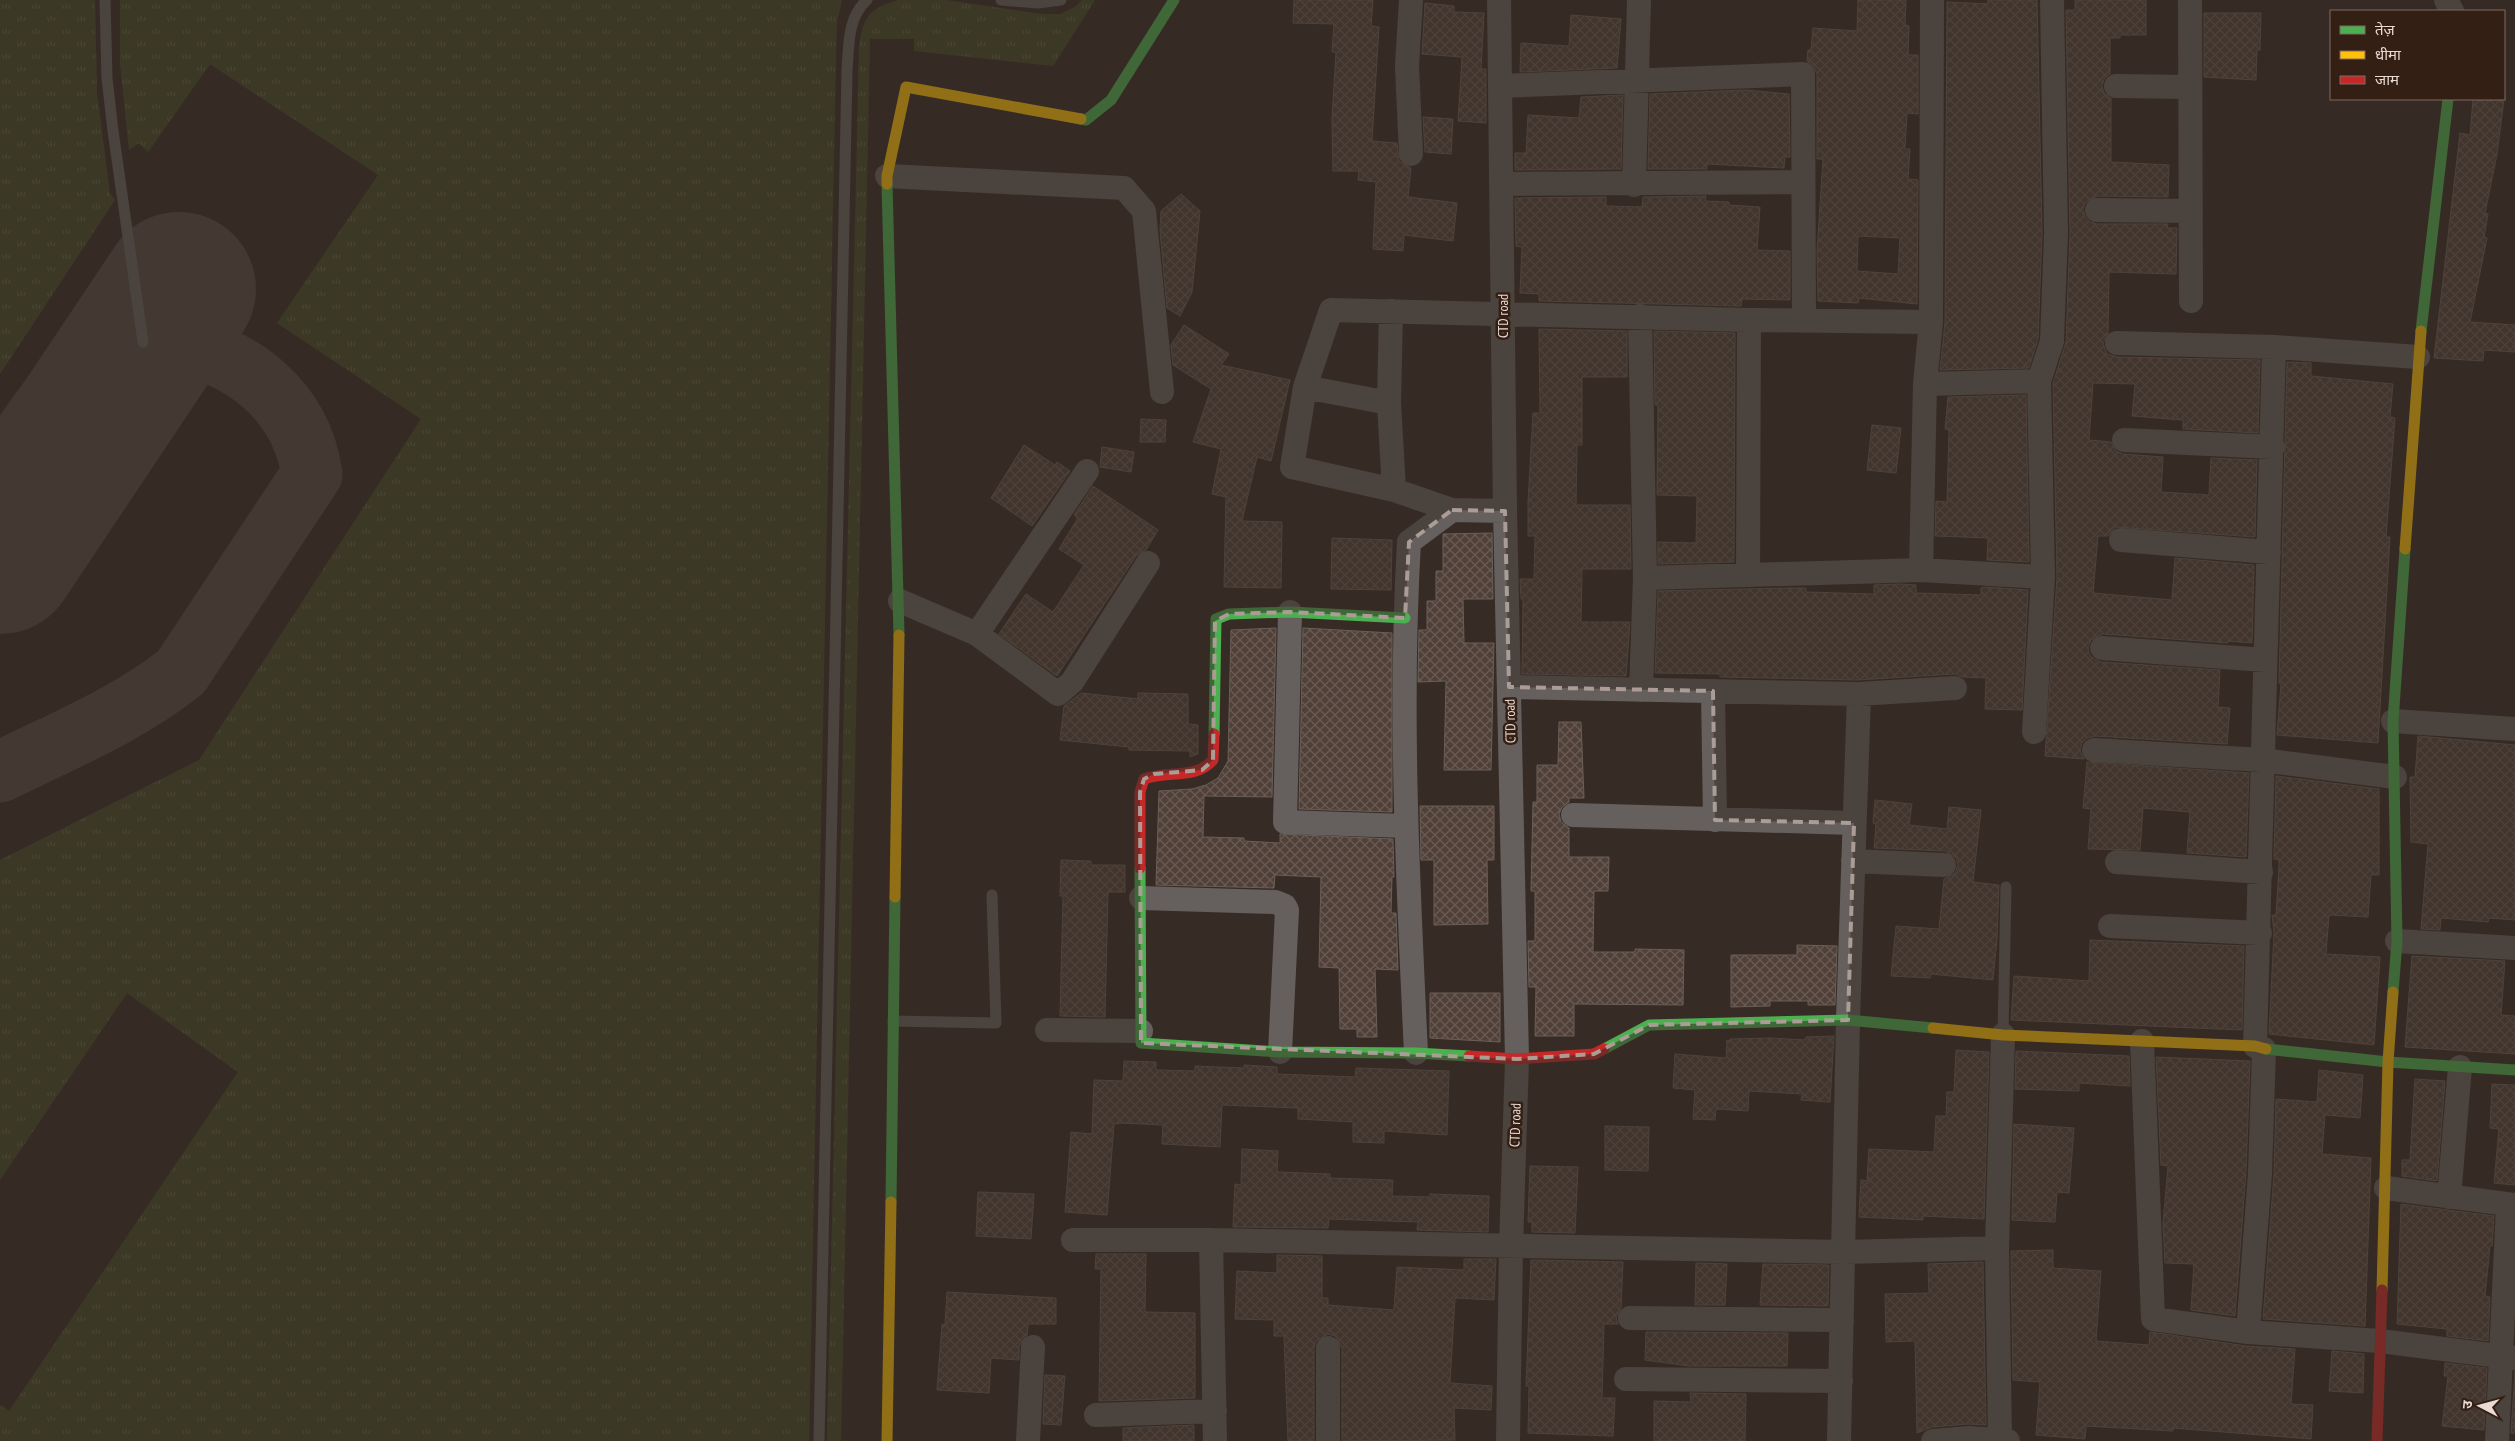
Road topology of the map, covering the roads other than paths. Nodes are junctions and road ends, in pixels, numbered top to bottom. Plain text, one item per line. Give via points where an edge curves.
1 (105, 0) edge
2 (867, 0) edge
3 (1001, 0) edge
4 (1061, 0) edge
5 (1174, 0) edge
6 (1411, 0) edge
7 (1499, 0) edge
8 (1639, 0) edge
9 (1932, 0) edge
10 (2052, 0) edge
11 (2190, 0) edge
12 (1635, 82) junction
13 (1501, 86) junction
14 (2116, 86) dead end
15 (2190, 87) junction
16 (2448, 100) edge
17 (1411, 154) dead end
18 (887, 176) junction
19 (1802, 182) junction
20 (1503, 184) junction
21 (1634, 185) junction
22 (2096, 210) dead end
23 (2191, 210) junction
24 (2191, 301) dead end
25 (1391, 312) junction
26 (1503, 314) junction
27 (1640, 316) junction
28 (1749, 320) junction
29 (1804, 321) junction
30 (1931, 322) junction
31 (143, 342) dead end
32 (2117, 343) dead end
33 (2274, 348) junction
34 (2418, 357) junction
35 (2039, 381) junction
36 (1925, 384) junction
37 (1305, 387) junction
38 (1162, 392) dead end
39 (1389, 403) junction
40 (2124, 440) dead end
41 (2273, 447) junction
42 (1087, 471) dead end
43 (1394, 490) junction
44 (1452, 510) junction
45 (1505, 511) junction
46 (2121, 540) dead end
47 (2269, 552) junction
48 (1148, 563) dead end
49 (1921, 570) junction
50 (1748, 575) junction
51 (2043, 577) junction
52 (1645, 578) junction
53 (900, 601) junction
54 (1290, 612) junction
55 (1405, 618) junction
56 (977, 634) junction
57 (2102, 648) dead end
58 (2265, 660) junction
59 (1509, 687) junction
60 (1955, 688) dead end
61 (1641, 690) junction
62 (1713, 691) junction
63 (1859, 694) junction
64 (2393, 721) junction
65 (2515, 729) edge
66 (2034, 732) dead end
67 (2094, 750) dead end
68 (2262, 760) junction
69 (2395, 777) junction
70 (1573, 815) dead end
71 (1715, 820) junction
72 (1854, 824) junction
73 (1406, 826) junction
74 (1853, 861) junction
75 (2117, 862) dead end
76 (1944, 865) dead end
77 (2261, 872) junction
78 (2006, 887) dead end
79 (992, 895) dead end
80 (1141, 898) junction
81 (2110, 926) dead end
82 (2260, 933) junction
83 (2397, 941) junction
84 (2515, 948) edge
85 (1848, 1020) junction
86 (893, 1021) junction
87 (1047, 1030) dead end
88 (1141, 1031) junction
89 (2003, 1035) junction
90 (2142, 1041) junction
91 (2259, 1048) junction
92 (1280, 1052) junction
93 (1416, 1053) junction
94 (1517, 1059) junction
95 (2388, 1062) junction
96 (2460, 1067) junction
97 (2515, 1070) edge
98 (2386, 1188) junction
99 (2449, 1197) junction
100 (2512, 1205) edge
101 (1072, 1240) dead end
102 (1211, 1240) junction
103 (1511, 1246) junction
104 (1997, 1248) junction
105 (1843, 1252) junction
106 (1630, 1318) dead end
107 (1842, 1320) junction
108 (2248, 1332) junction
109 (2380, 1341) junction
110 (1033, 1347) dead end
111 (1328, 1348) dead end
112 (2508, 1358) edge
113 (1626, 1379) dead end
114 (1841, 1381) junction
115 (1215, 1411) junction
116 (1096, 1415) dead end
117 (819, 1441) edge
118 (887, 1441) edge
119 (1028, 1441) edge
120 (1215, 1441) edge
121 (1328, 1441) edge
122 (1508, 1441) edge
123 (1839, 1441) edge
124 (1933, 1441) edge
125 (2000, 1441) edge
126 (2008, 1441) edge
127 (2377, 1441) edge
128 (2496, 1441) edge

1 - 31 lane via 107,78
2 - 117 lane via 859,7 852,22 847,71
3 - 4 lane via 1038,3
5 - 18 street via 1111,100 1086,120 906,87
6 - 17 street via 1407,66
7 - 13 street, CTD road
8 - 12 street
9 - 30 street
10 - 35 street via 2055,242 2052,341
11 - 15 street
12 - 13 street
12 - 19 street via 1803,74
12 - 21 street
13 - 20 street, CTD road
14 - 15 street
15 - 23 street
16 - 34 street
18 - 38 street via 1124,188 1144,212
18 - 53 street
19 - 21 street
19 - 29 street
20 - 21 street
20 - 26 street, CTD road
22 - 23 street
23 - 24 street
25 - 26 street
25 - 37 street via 1331,310
25 - 39 street
26 - 27 street
26 - 45 street, CTD road
27 - 28 street
27 - 52 street
28 - 29 street
28 - 50 street
29 - 30 street
30 - 36 street
32 - 33 street
33 - 34 street
33 - 41 street
34 - 64 street
35 - 36 street
35 - 51 street
36 - 49 street
37 - 39 street
37 - 43 street via 1292,467
39 - 43 street
40 - 41 street
41 - 47 street
42 - 56 street
43 - 44 street
44 - 45 street
44 - 55 street via 1409,542
45 - 59 street, CTD road
46 - 47 street
47 - 58 street
48 - 56 street via 1072,682 1058,694
49 - 50 street
49 - 51 street
50 - 52 street
51 - 66 street
52 - 61 street
53 - 56 street
53 - 86 street
54 - 55 street
54 - 73 street via 1285,822
54 - 80 street via 1229,614 1216,619 1213,760 1202,770 1154,774 1144,779 1140,792
55 - 73 street
57 - 58 street
58 - 68 street
59 - 61 street
59 - 94 street, CTD road
60 - 63 street
61 - 62 street
62 - 63 street
62 - 71 street
63 - 72 street
64 - 65 street
64 - 69 street
67 - 68 street
68 - 69 street
68 - 77 street
69 - 83 street
70 - 71 street
71 - 72 street
72 - 74 street
73 - 93 street
74 - 76 street
74 - 85 street
75 - 77 street
77 - 82 street
78 - 89 lane
79 - 86 lane via 996,1022
80 - 88 street
80 - 92 street via 1275,902 1285,906
81 - 82 street
82 - 91 street
83 - 84 street
83 - 95 street
85 - 89 street
85 - 94 street via 1649,1025 1594,1054
85 - 105 street
86 - 118 street
87 - 88 street
88 - 92 street via 1141,1043
89 - 90 street
89 - 104 street
90 - 91 street
90 - 108 street via 2153,1319
91 - 95 street
91 - 108 street via 2260,1173
92 - 93 street
93 - 94 street
94 - 103 street, CTD road
95 - 96 street
95 - 98 street
96 - 97 street
96 - 99 street
98 - 99 street
98 - 109 street
99 - 100 street
100 - 112 street
101 - 102 street
102 - 103 street
102 - 115 street
103 - 105 street
103 - 122 street, CTD road
104 - 105 street
104 - 125 street
105 - 107 street
106 - 107 street
107 - 114 street
108 - 109 street
109 - 112 street
109 - 127 street
110 - 119 street
111 - 121 street
112 - 128 street
113 - 114 street
114 - 123 street
115 - 116 street
115 - 120 street
124 - 125 street via 1969,1438
125 - 126 street

